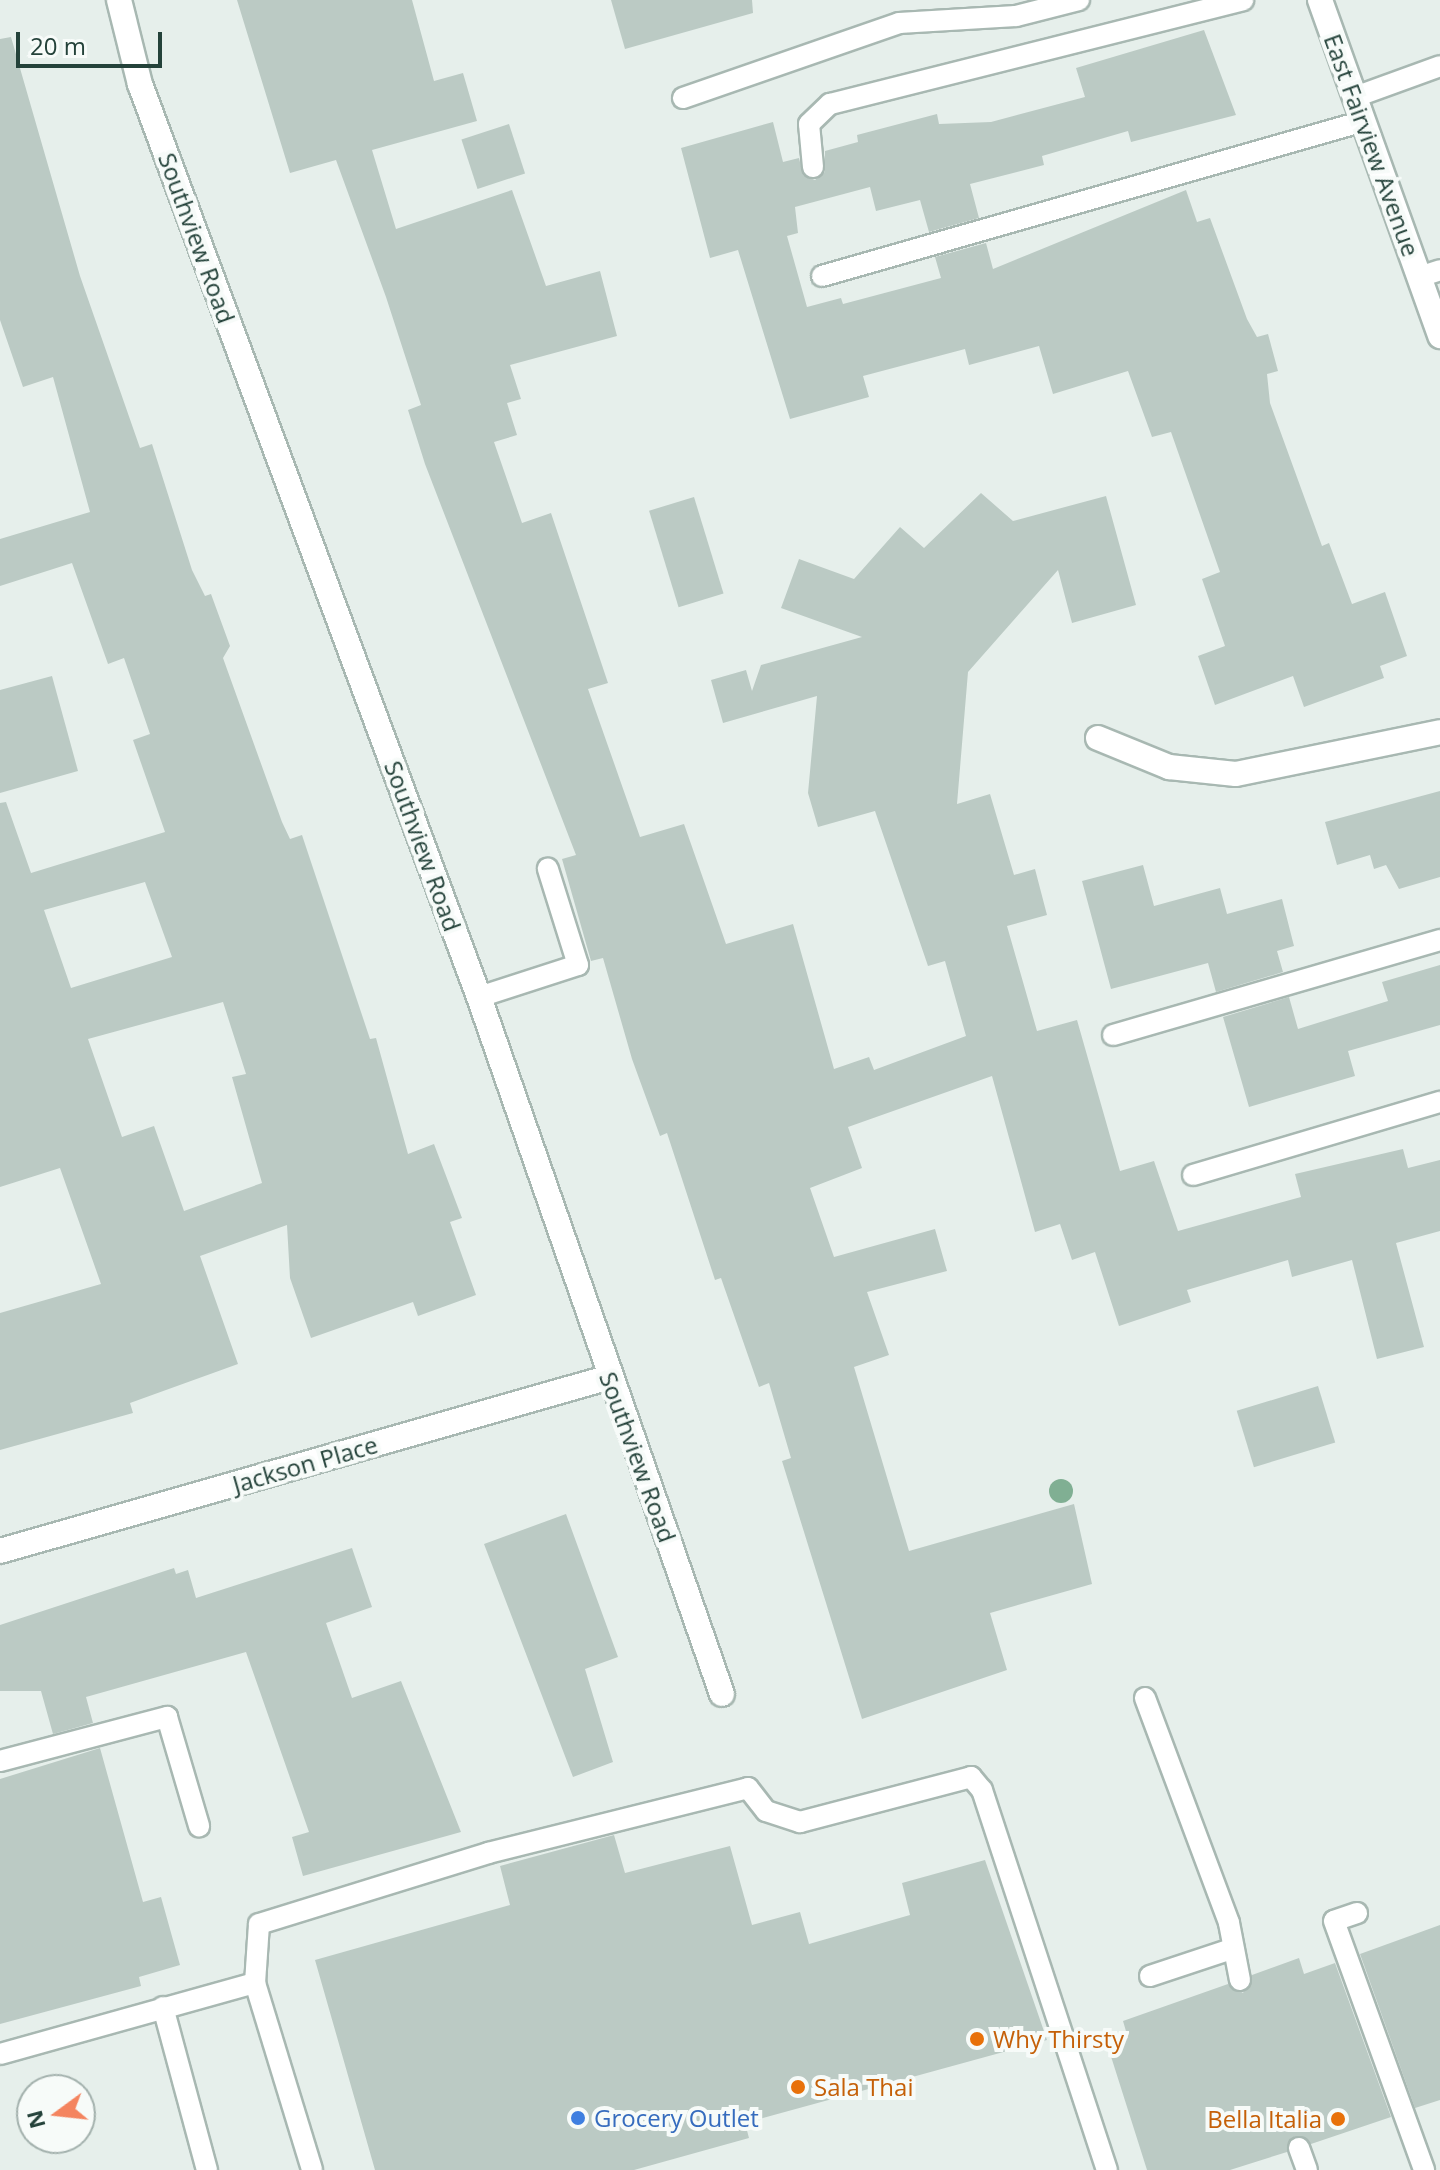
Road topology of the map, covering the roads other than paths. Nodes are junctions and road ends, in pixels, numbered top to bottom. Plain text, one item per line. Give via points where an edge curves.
1 (119, 0) edge
2 (1079, 0) edge
3 (1243, 0) edge
4 (1320, 0) edge
5 (1440, 66) edge
6 (1355, 97) junction
7 (683, 98) dead end
8 (1364, 121) junction
9 (813, 167) dead end
10 (1429, 273) edge
11 (822, 276) dead end
12 (1440, 336) edge
13 (1440, 732) edge
14 (1098, 738) dead end
15 (548, 869) dead end
16 (1440, 940) edge
17 (479, 997) junction
18 (1113, 1035) dead end
19 (1440, 1102) edge
20 (1193, 1175) dead end
21 (610, 1377) junction
22 (0, 1551) edge
23 (722, 1694) dead end
24 (1145, 1698) dead end
25 (0, 1761) edge
26 (199, 1826) dead end
27 (1357, 1913) dead end
28 (1231, 1949) junction
29 (1150, 1976) dead end
30 (1240, 1980) dead end
31 (255, 1983) junction
32 (163, 2007) junction
33 (0, 2054) edge
34 (1299, 2148) dead end
35 (207, 2170) edge
36 (312, 2170) edge
37 (1107, 2170) edge
38 (1307, 2170) edge
39 (1424, 2170) edge

1 - 17 street, Southview Road via 140,84
2 - 7 lane via 1016,16 899,23
3 - 9 lane via 830,104 809,124
4 - 6 street, East Fairview Avenue
5 - 6 lane
6 - 8 street, East Fairview Avenue
8 - 10 street, East Fairview Avenue
8 - 11 lane
10 - 12 street, East Fairview Avenue
13 - 14 street via 1236,774 1169,767
15 - 17 lane via 578,965
16 - 18 lane
17 - 21 street, Southview Road
19 - 20 lane
21 - 22 street, Jackson Place
21 - 23 street, Southview Road
24 - 28 lane via 1229,1923
25 - 26 lane via 167,1717
27 - 39 lane via 1334,1921
28 - 29 lane
28 - 30 lane
31 - 32 lane
31 - 36 lane
31 - 37 lane via 259,1924 488,1853 748,1788 766,1811 800,1822 971,1777 982,1790
32 - 33 lane
32 - 35 lane
34 - 38 lane

